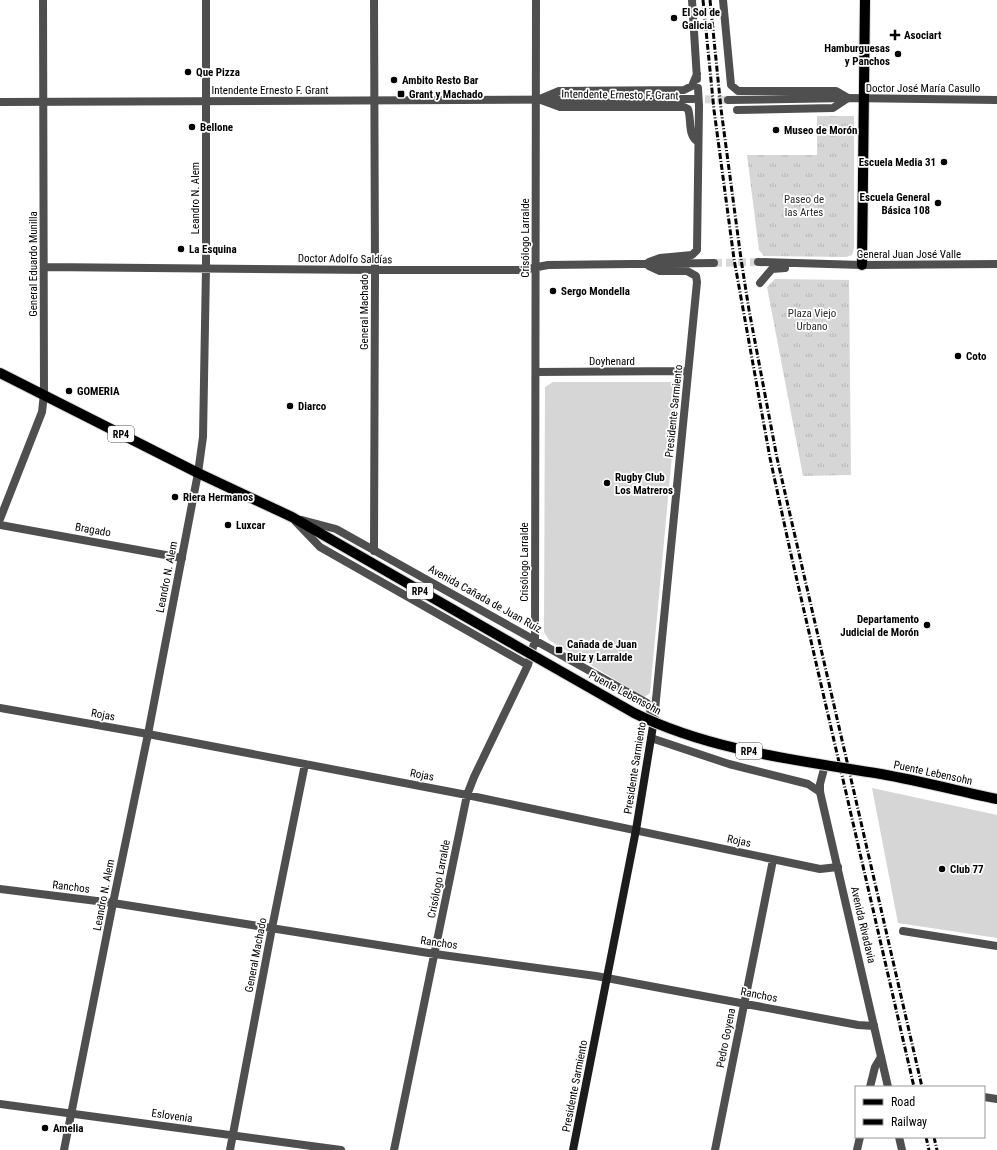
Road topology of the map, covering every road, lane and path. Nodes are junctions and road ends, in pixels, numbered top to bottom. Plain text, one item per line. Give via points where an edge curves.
1 (43, 0) edge
2 (206, 0) edge
3 (374, 0) edge
4 (536, 0) edge
5 (692, 0) edge
6 (724, 0) edge
7 (865, 0) edge
8 (697, 74) junction
9 (848, 98) junction
10 (864, 99) junction
11 (538, 100) junction
12 (693, 100) tunnel mouth
13 (728, 100) tunnel mouth
14 (997, 100) edge
15 (206, 101) junction
16 (0, 102) edge
17 (44, 102) junction
18 (374, 102) junction
19 (737, 110) dead end
20 (698, 142) junction
21 (758, 262) tunnel mouth
22 (714, 263) tunnel mouth
23 (645, 264) junction
24 (822, 264) junction
25 (997, 264) edge
26 (862, 265) junction
27 (44, 267) junction
28 (206, 268) junction
29 (535, 268) junction
30 (375, 270) junction
31 (687, 271) joint
32 (760, 283) dead end
33 (688, 371) junction
34 (536, 372) junction
35 (0, 373) edge
36 (44, 394) junction
37 (198, 473) junction
38 (292, 517) junction
39 (0, 519) edge
40 (0, 525) edge
41 (321, 533) joint
42 (374, 551) junction
43 (182, 558) junction
44 (535, 640) junction
45 (530, 662) junction
46 (0, 708) edge
47 (654, 720) junction
48 (148, 734) junction
49 (651, 738) junction
50 (305, 764) junction
51 (824, 769) junction
52 (820, 792) junction
53 (467, 795) junction
54 (997, 798) edge
55 (636, 830) junction
56 (773, 860) junction
57 (838, 867) junction
58 (0, 889) edge
59 (113, 903) junction
60 (272, 928) junction
61 (903, 931) dead end
62 (997, 946) edge
63 (435, 954) junction
64 (607, 978) junction
65 (745, 1003) junction
66 (874, 1026) junction
67 (881, 1057) junction
68 (870, 1086) edge
69 (888, 1086) edge
70 (985, 1097) edge
71 (997, 1099) edge
72 (0, 1104) edge
73 (72, 1113) junction
74 (232, 1136) junction
75 (860, 1138) edge
76 (899, 1138) edge
77 (64, 1150) edge
78 (230, 1150) edge
79 (341, 1150) edge
80 (394, 1150) edge
81 (573, 1150) edge
82 (715, 1150) edge
83 (857, 1150) edge
84 (902, 1150) edge

1 - 17 street, General Eduardo Munilla
2 - 15 street, Leandro N. Alem
3 - 18 street, General Machado
4 - 11 street, Crisólogo Larralde
5 - 8 street
6 - 9 street, Doctor José María Casullo via 731,85 734,89 836,91
7 - 10 main road
8 - 11 street, Intendente Ernesto F. Grant via 692,86 684,90 559,91
8 - 20 street, bridge
9 - 10 street, Doctor José María Casullo
9 - 13 street, Doctor José María Casullo
9 - 19 street via 833,108
10 - 14 street, Doctor José María Casullo
10 - 26 main road
11 - 12 street, Intendente Ernesto F. Grant
11 - 18 street, Intendente Ernesto F. Grant
11 - 20 street, Intendente Ernesto F. Grant via 560,107 684,107 690,114 692,134
11 - 29 street, Crisólogo Larralde
15 - 17 street, Intendente Ernesto F. Grant
15 - 18 street, Intendente Ernesto F. Grant
15 - 28 street, Leandro N. Alem
16 - 17 street, Intendente Ernesto F. Grant
17 - 27 street, General Eduardo Munilla
18 - 30 street, General Machado
20 - 23 street, Doctor Adolfo Saldías via 698,246 695,253 660,258
21 - 24 street, General Juan José Valle
22 - 23 street
23 - 29 street, Doctor Adolfo Saldías via 548,265
23 - 31 street, Doctor Adolfo Saldías via 660,270
24 - 26 street, General Juan José Valle
24 - 32 street, General Juan José Valle via 816,268 772,269
25 - 26 street, General Juan José Valle
27 - 28 street, Doctor Adolfo Saldías
27 - 36 street, General Eduardo Munilla
28 - 30 street, Doctor Adolfo Saldías
28 - 37 street, Leandro N. Alem via 203,437
29 - 30 street, Doctor Adolfo Saldías
29 - 34 street, Crisólogo Larralde
30 - 42 street, General Machado
31 - 33 street, Presidente Sarmiento via 696,276 697,282
33 - 34 street, Doyhenard
33 - 47 street, Presidente Sarmiento
34 - 44 street, Crisólogo Larralde
35 - 36 main road, Avenida Cañada de Juan Ruiz / RP4
36 - 37 main road, Avenida Cañada de Juan Ruiz / RP4
36 - 39 street, General Eduardo Munilla via 42,412
37 - 38 main road, Avenida Cañada de Juan Ruiz / RP4
37 - 43 street, Leandro N. Alem
38 - 41 main road, Avenida Cañada de Juan Ruiz / RP4
38 - 42 street, Avenida Cañada de Juan Ruiz via 336,529
38 - 45 street, Avenida Cañada de Juan Ruiz via 320,547
40 - 43 street, Bragado
41 - 54 main road, Puente Lebensohn / RP4, bridge via 650,721 690,735 771,756
42 - 44 street, Avenida Cañada de Juan Ruiz
43 - 48 street, Leandro N. Alem
44 - 45 street, Crisólogo Larralde
44 - 47 street, Avenida Cañada de Juan Ruiz via 647,703
45 - 47 street, Avenida Cañada de Juan Ruiz via 538,656 543,657
45 - 53 street, Crisólogo Larralde
46 - 48 street, Rojas
47 - 49 main road, Presidente Sarmiento
47 - 51 main road, Avenida Cañada de Juan Ruiz via 761,756
48 - 50 street, Rojas
48 - 59 street, Leandro N. Alem
49 - 52 street via 729,764 808,784
49 - 55 main road, Presidente Sarmiento
50 - 53 street, Rojas
50 - 60 street, General Machado
51 - 52 street, Avenida Rivadavia
51 - 54 main road, Avenida Cañada de Juan Ruiz via 873,770
52 - 57 street, Avenida Rivadavia
53 - 55 street, Rojas
53 - 63 street, Crisólogo Larralde
55 - 56 street, Rojas
55 - 64 main road, Presidente Sarmiento
56 - 57 street, Rojas via 820,869
56 - 65 street, Pedro Goyena
57 - 66 street, Avenida Rivadavia
58 - 59 street, Ranchos
59 - 60 street, Ranchos
59 - 73 street, Leandro N. Alem
60 - 63 street, Ranchos
60 - 74 street, General Machado
61 - 62 street
63 - 64 street, Ranchos
63 - 80 street, Crisólogo Larralde
64 - 65 street, Ranchos
64 - 81 main road, Presidente Sarmiento
65 - 66 street, Ranchos
65 - 82 street, Pedro Goyena
66 - 67 street, Avenida Rivadavia
67 - 68 street via 872,1074
67 - 69 street, Avenida Rivadavia
70 - 71 street
72 - 73 street, Eslovenia
73 - 74 street, Eslovenia
73 - 77 street, Leandro N. Alem
74 - 78 street, General Machado
74 - 79 street, Eslovenia
75 - 83 street
76 - 84 street

